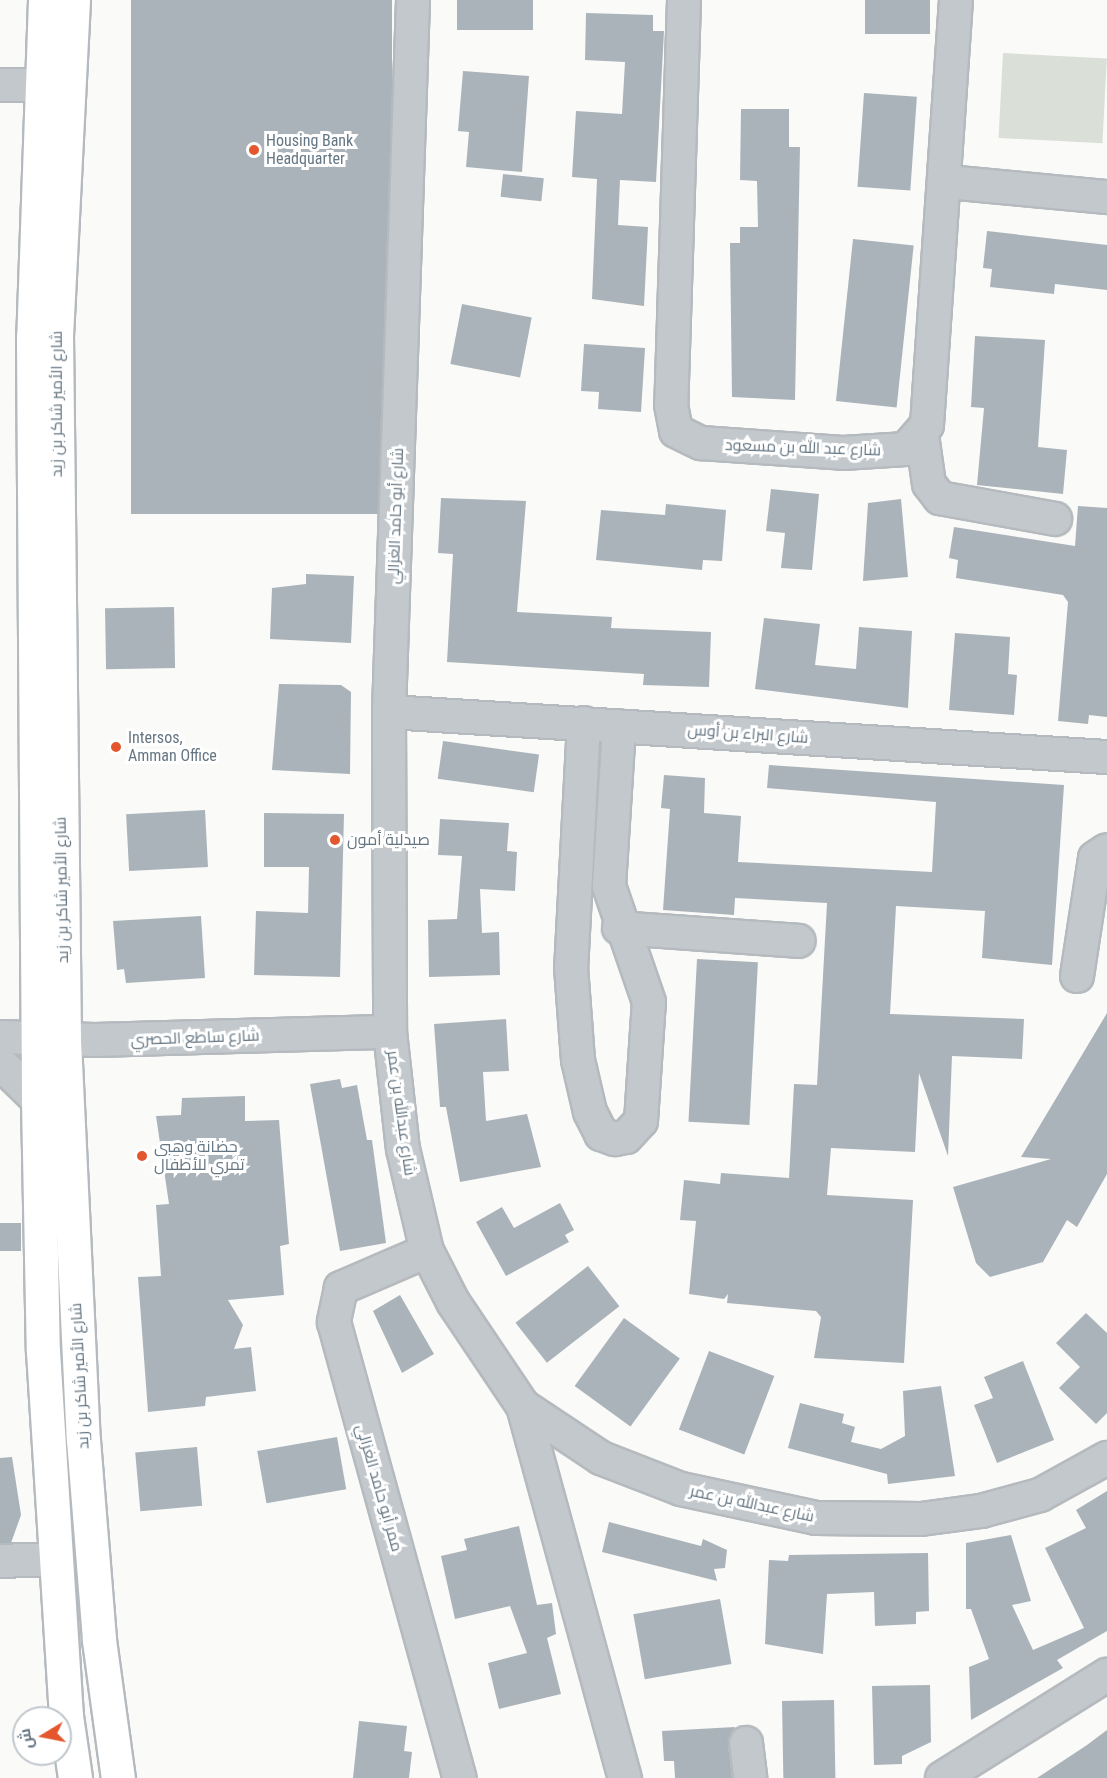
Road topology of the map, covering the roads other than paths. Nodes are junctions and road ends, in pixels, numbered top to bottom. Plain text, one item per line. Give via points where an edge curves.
1 (45, 0) edge
2 (73, 0) edge
3 (413, 0) edge
4 (684, 0) edge
5 (956, 0) edge
6 (0, 85) edge
7 (55, 85) junction
8 (948, 182) junction
9 (1107, 197) edge
10 (922, 435) junction
11 (1055, 519) dead end
12 (389, 712) junction
13 (584, 723) junction
14 (619, 726) junction
15 (1107, 757) edge
16 (1107, 850) edge
17 (619, 928) junction
18 (799, 941) dead end
19 (1077, 976) dead end
20 (390, 1032) junction
21 (0, 1037) edge
22 (51, 1041) junction
23 (0, 1063) edge
24 (38, 1100) junction
25 (427, 1251) junction
26 (523, 1406) junction
27 (1107, 1458) edge
28 (55, 1559) junction
29 (0, 1561) edge
30 (1107, 1675) edge
31 (746, 1743) dead end
32 (75, 1778) edge
33 (118, 1778) edge
34 (460, 1778) edge
35 (625, 1778) edge
36 (750, 1778) edge
37 (942, 1778) edge

1 - 7 main road, شارع الأمير شاكر بن زيد
2 - 7 main road, شارع الأمير شاكر بن زيد
3 - 12 street, شارع أبو حامد الغزالي
4 - 10 street, شارع عبد الله بن مسعود via 671,405 676,430 701,443 843,453 906,449
5 - 8 street
6 - 7 street
7 - 22 main road, شارع الأمير شاكر بن زيد via 33,337
8 - 9 street
8 - 10 street
10 - 11 street via 929,484 940,498
12 - 13 street, شارع البراء بن أوس
12 - 20 street, شارع أبو حامد الغزالي
13 - 14 street, شارع البراء بن أوس
13 - 17 street via 572,990 578,1060 591,1112 601,1134 615,1139 626,1137 641,1121 649,1002
14 - 15 street, شارع البراء بن أوس
14 - 17 street via 609,886
16 - 19 street via 1095,858
17 - 18 street
20 - 22 street, شارع ساطع الحصري
20 - 25 street, شارع عبدالله بن عمر via 403,1149
21 - 22 street, شارع ساطع الحصري
22 - 24 main road, شارع الأمير شاكر بن زيد
22 - 33 main road, شارع الأمير شاكر بن زيد via 99,1640
23 - 24 street
24 - 28 main road, شارع الأمير شاكر بن زيد
25 - 26 street, شارع عبدالله بن عمر via 453,1302
25 - 34 street, ممر أبو حامد الغزالي via 341,1288 334,1322
26 - 27 street, شارع عبدالله بن عمر via 565,1438 651,1477 750,1507 816,1518 921,1519 981,1511 1040,1495
26 - 35 street
28 - 29 street
28 - 32 main road, شارع الأمير شاكر بن زيد
30 - 37 street
31 - 36 street

